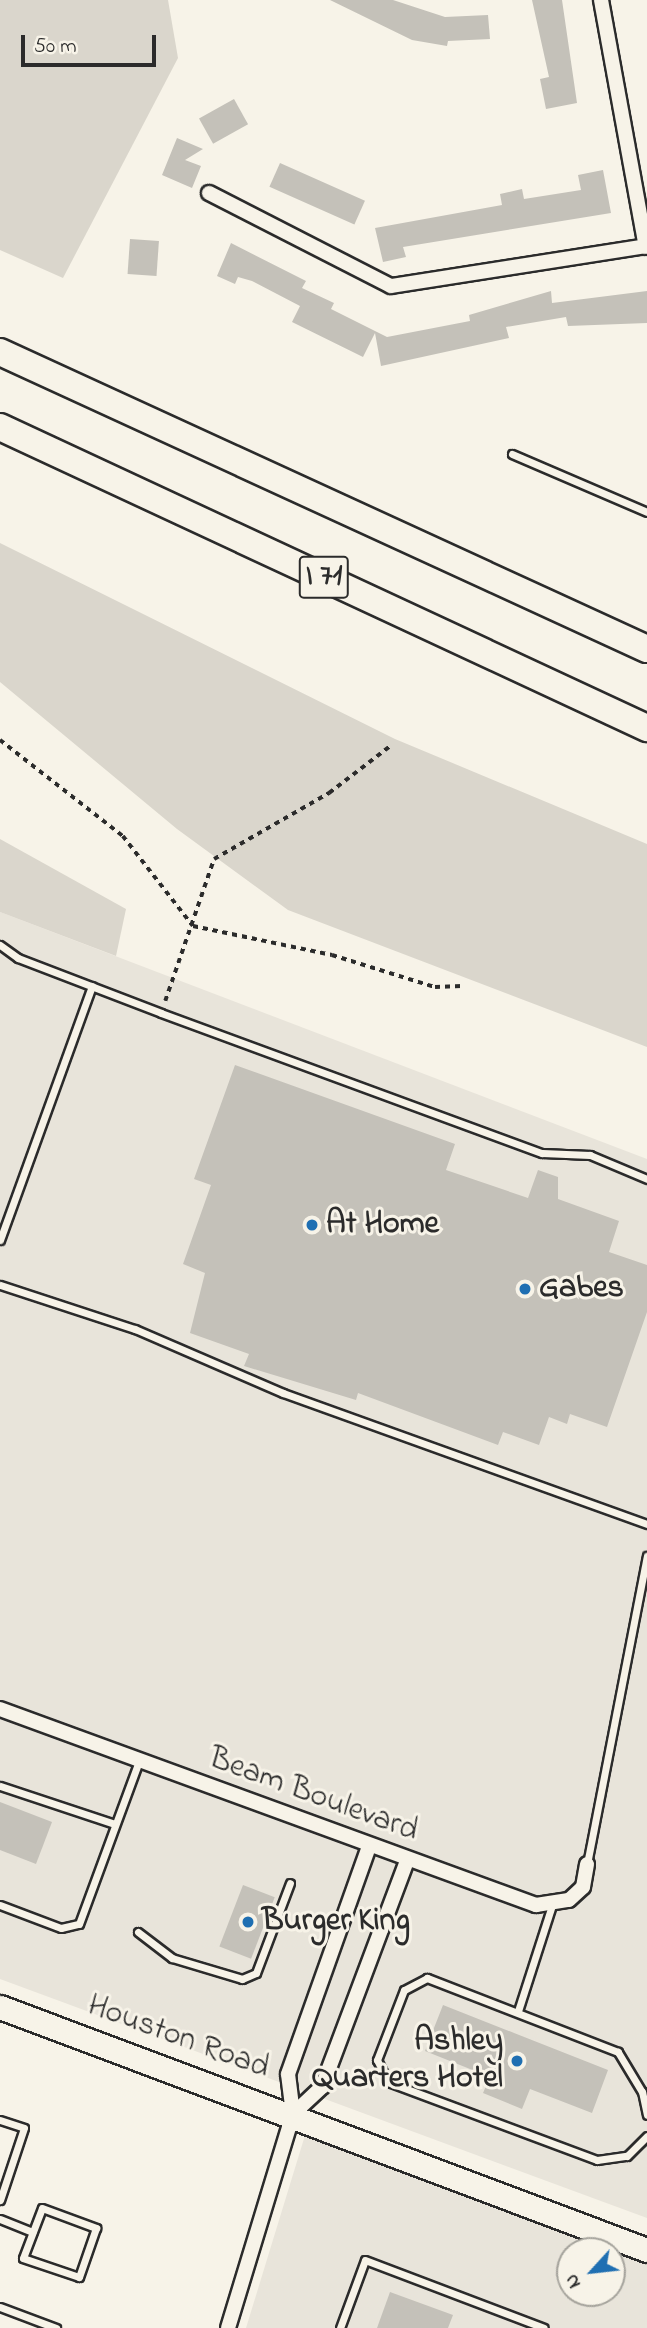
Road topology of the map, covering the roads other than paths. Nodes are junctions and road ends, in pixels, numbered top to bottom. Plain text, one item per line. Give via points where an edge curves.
1 (601, 0) edge
2 (209, 193) dead end
3 (646, 247) edge
4 (0, 352) edge
5 (0, 426) edge
6 (512, 454) dead end
7 (647, 512) edge
8 (647, 649) edge
9 (647, 728) edge
10 (0, 945) edge
11 (92, 986) junction
12 (647, 1179) edge
13 (0, 1240) edge
14 (0, 1285) edge
15 (647, 1524) edge
16 (647, 1556) edge
17 (0, 1709) edge
18 (139, 1761) junction
19 (0, 1786) edge
20 (115, 1824) junction
21 (369, 1847) junction
22 (407, 1861) junction
23 (587, 1864) joint
24 (290, 1883) dead end
25 (0, 1905) edge
26 (552, 1905) junction
27 (138, 1932) dead end
28 (0, 2007) edge
29 (518, 2011) junction
30 (293, 2114) junction
31 (647, 2115) edge
32 (0, 2120) edge
33 (647, 2136) edge
34 (0, 2200) edge
35 (0, 2219) edge
36 (33, 2232) junction
37 (647, 2250) edge
38 (0, 2307) edge
39 (55, 2328) edge
40 (228, 2328) edge
41 (340, 2328) edge
42 (544, 2328) edge

1 - 3 street
2 - 3 street via 391,286
4 - 8 highway, I 71
5 - 9 highway, I 71
6 - 7 lane via 602,498
10 - 11 lane
11 - 12 lane via 542,1153 590,1155
11 - 13 lane
14 - 15 lane via 135,1329 283,1393
16 - 23 lane
17 - 18 street, Beam Boulevard
18 - 20 lane
18 - 21 street, Beam Boulevard
19 - 20 lane
20 - 25 lane via 79,1924 61,1928
21 - 22 street, Beam Boulevard
21 - 30 street via 288,2074
22 - 26 street, Beam Boulevard
22 - 30 street via 322,2087
23 - 26 street via 583,1887
24 - 27 lane via 256,1973 242,1979 172,1958
26 - 29 lane
28 - 30 main road, Houston Road
29 - 31 lane via 618,2052 642,2092
29 - 33 lane via 427,1978 415,1982 404,1990 386,2037 380,2072 388,2082 597,2161 627,2156
30 - 37 main road, Houston Road
30 - 40 street
32 - 34 lane via 24,2128
35 - 36 lane
36 - 36 lane via 23,2258 79,2277 96,2228 42,2208
38 - 39 lane
41 - 42 lane via 365,2260

